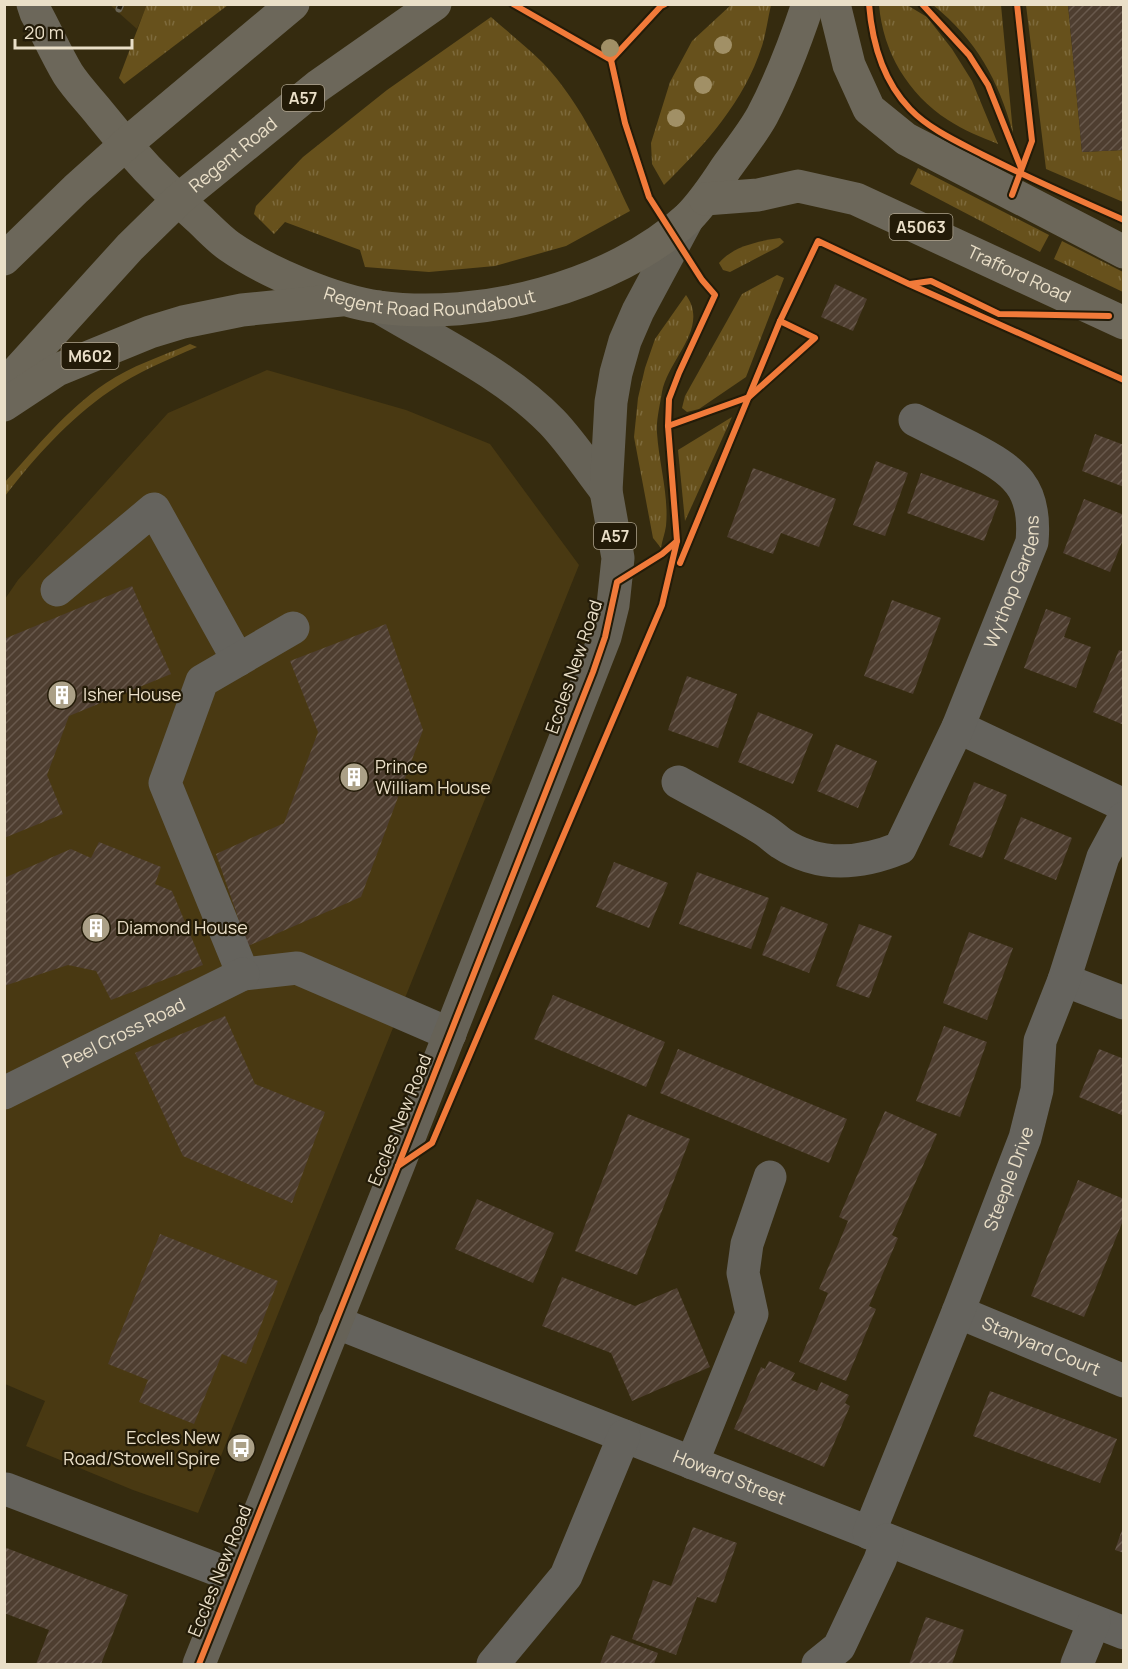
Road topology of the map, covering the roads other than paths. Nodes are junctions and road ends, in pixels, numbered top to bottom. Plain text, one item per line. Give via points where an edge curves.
1 (33, 4) edge
2 (293, 4) edge
3 (435, 4) edge
4 (808, 4) edge
5 (834, 4) edge
6 (125, 145) junction
7 (178, 200) junction
8 (697, 208) junction
9 (1124, 252) edge
10 (4, 259) edge
11 (344, 300) junction
12 (379, 307) junction
13 (1124, 324) edge
14 (4, 386) edge
15 (4, 405) edge
16 (915, 420) dead end
17 (606, 491) junction
18 (57, 590) dead end
19 (293, 628) dead end
20 (238, 660) junction
21 (958, 727) junction
22 (678, 782) dead end
23 (1124, 805) edge
24 (1124, 818) edge
25 (243, 974) junction
26 (1064, 980) junction
27 (1124, 1003) edge
28 (450, 1034) junction
29 (4, 1093) edge
30 (771, 1177) dead end
31 (958, 1312) junction
32 (335, 1322) junction
33 (1124, 1382) edge
34 (624, 1436) junction
35 (692, 1463) junction
36 (6, 1489) edge
37 (878, 1537) junction
38 (234, 1576) junction
39 (1109, 1627) edge
40 (199, 1665) edge
41 (493, 1665) edge
42 (818, 1665) edge
43 (1077, 1665) edge

1 - 6 highway, Regent Road Roundabout via 69,75
2 - 6 highway
3 - 7 highway, Regent Road / A57 via 318,86
4 - 8 highway, Regent Road Roundabout via 788,62 760,118
5 - 9 highway via 849,65 869,109 906,140
6 - 7 highway, Regent Road Roundabout
6 - 10 highway
7 - 11 highway, Regent Road Roundabout via 228,245 255,262
7 - 14 highway, Regent Road / M602
8 - 12 highway, Regent Road Roundabout via 654,244 618,265 541,295 471,307
8 - 13 highway, Trafford Road / A5063 via 798,186 856,199
8 - 17 main road, Eccles New Road / A57 via 624,341 611,402
11 - 12 highway, Regent Road Roundabout
11 - 15 highway, M602 via 242,310 150,332 57,370
12 - 17 main road, Eccles New Road / A57 via 494,375 524,398 552,422
16 - 21 street, Wythop Gardens via 1012,473 1030,504 1033,523 1032,542
17 - 28 main road, Eccles New Road / A57 via 618,558 605,637
18 - 20 street via 154,509
19 - 20 street
20 - 25 street via 202,681 165,783
21 - 22 street, Wythop Gardens via 900,848 853,862 804,855
21 - 23 street
24 - 26 street, Steeple Drive via 1103,857
25 - 28 street, Peel Cross Road via 297,968
25 - 29 street, Peel Cross Road
26 - 27 street
26 - 31 street, Steeple Drive via 1040,1041 1037,1090 1025,1138
28 - 32 main road, Eccles New Road / A57
30 - 35 street via 747,1244 743,1273 752,1314
31 - 33 street, Stanyard Court
31 - 37 street, Steeple Drive
32 - 34 street, Howard Street
32 - 38 main road, Eccles New Road / A57
34 - 35 street, Howard Street
34 - 41 street via 566,1576
35 - 37 street, Howard Street
36 - 38 street
37 - 39 street, Howard Street
37 - 42 street, Steeple Drive via 880,1560 839,1647
38 - 40 main road, Eccles New Road / A57
39 - 43 street

